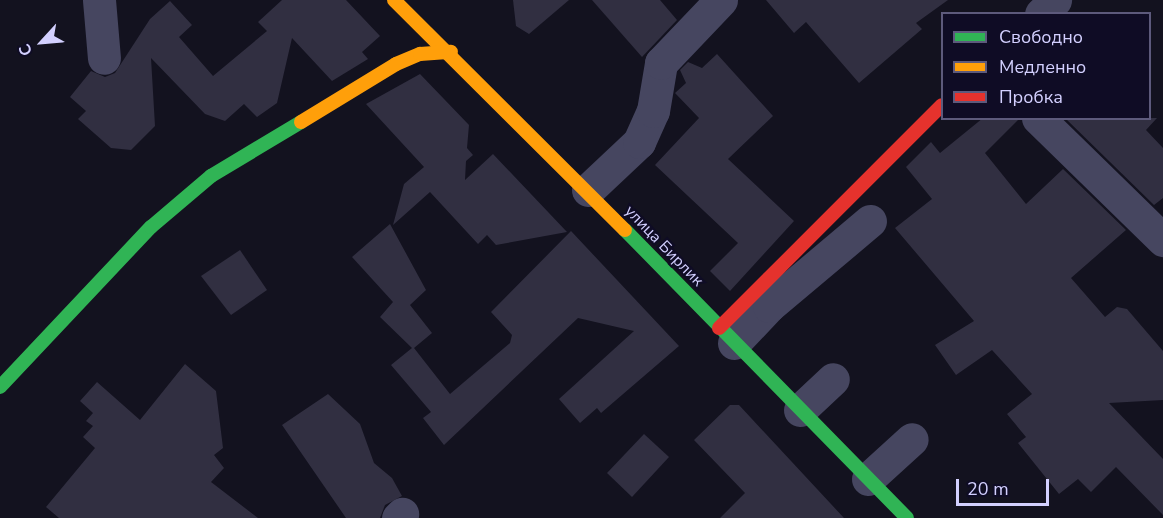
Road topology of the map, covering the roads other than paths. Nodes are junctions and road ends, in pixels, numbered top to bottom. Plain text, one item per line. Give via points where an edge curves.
1 (99, 0) edge
2 (394, 0) edge
3 (721, 0) edge
4 (1055, 0) edge
5 (1043, 12) edge
6 (451, 52) junction
7 (104, 58) dead end
8 (941, 106) edge
9 (1040, 120) edge
10 (588, 190) junction
11 (870, 221) dead end
12 (1163, 240) edge
13 (727, 336) junction
14 (833, 379) dead end
15 (0, 387) edge
16 (800, 410) junction
17 (912, 438) dead end
18 (868, 479) junction
19 (907, 518) edge

1 - 7 street
2 - 6 street, улица Бирлик
3 - 10 street via 661,63 653,111 639,141
4 - 5 street
6 - 10 street, улица Бирлик
6 - 15 street via 420,54 396,64 211,176 151,228
8 - 13 street
9 - 12 street
10 - 13 street, улица Бирлик
11 - 13 street
13 - 16 street, улица Бирлик
14 - 16 street
16 - 18 street, улица Бирлик
17 - 18 street
18 - 19 street, улица Бирлик

